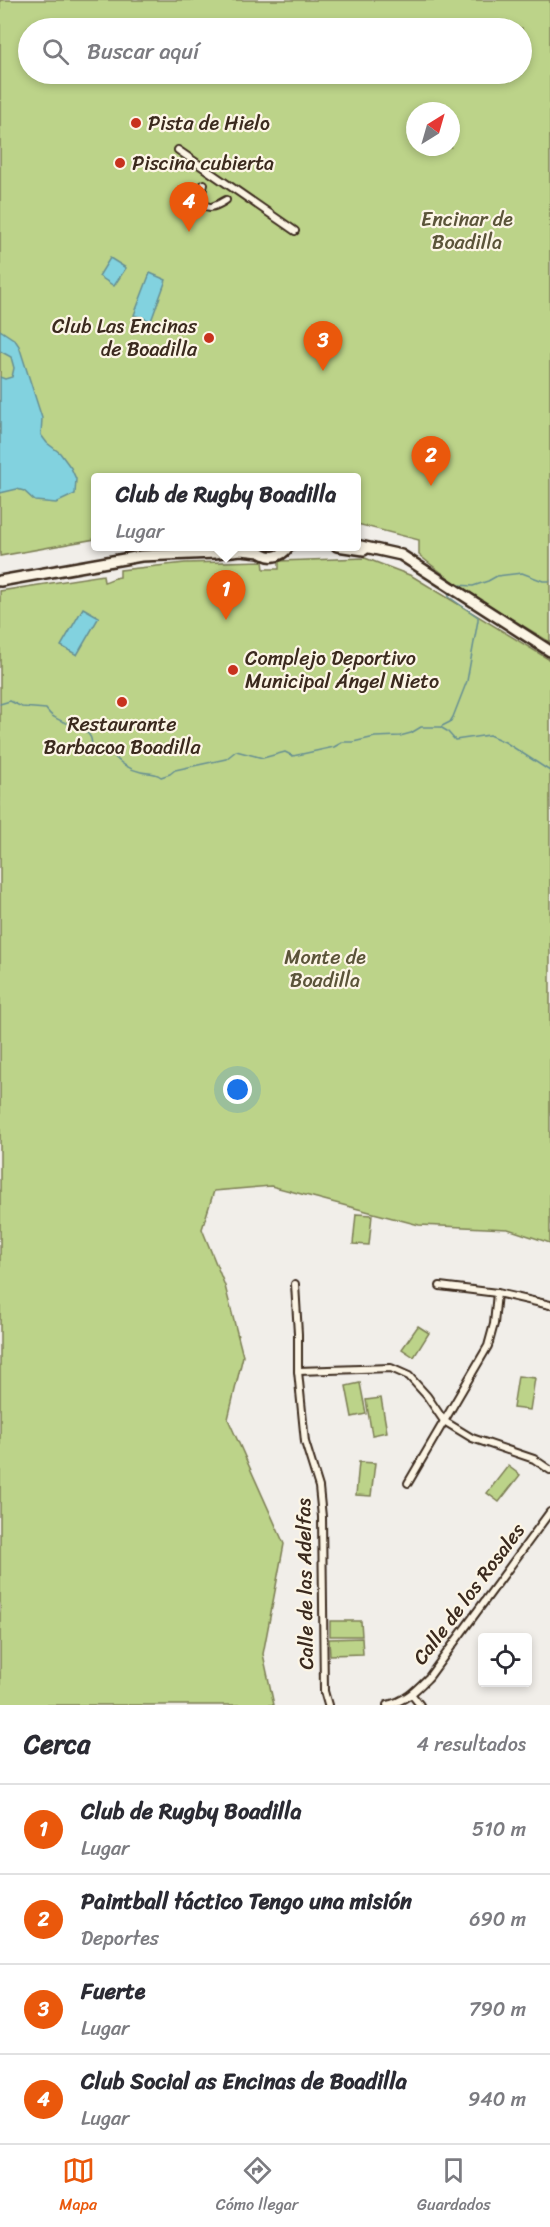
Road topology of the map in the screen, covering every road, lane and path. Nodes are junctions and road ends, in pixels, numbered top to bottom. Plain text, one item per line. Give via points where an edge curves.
1 (178, 150) dead end
2 (204, 184) dead end
3 (226, 200) dead end
4 (295, 231) dead end
5 (361, 544) edge
6 (361, 550) edge
7 (196, 551) edge
8 (232, 551) edge
9 (259, 551) edge
10 (286, 551) edge
11 (178, 554) junction
12 (413, 563) junction
13 (0, 581) edge
14 (550, 651) edge
15 (295, 1284) dead end
16 (440, 1286) dead end
17 (497, 1293) junction
18 (550, 1305) edge
19 (298, 1371) junction
20 (444, 1421) junction
21 (550, 1470) edge
22 (408, 1483) dead end
23 (550, 1512) edge
24 (412, 1695) junction
25 (328, 1705) edge
26 (387, 1705) edge
27 (420, 1705) edge

1 - 4 street
2 - 3 street via 200,200 207,207
5 - 12 main road
6 - 12 main road
7 - 11 main road
8 - 11 main road
9 - 10 main road via 265,556
11 - 13 main road via 141,556
12 - 14 main road
15 - 19 street, Calle de las Adelfas
16 - 17 street
17 - 18 street
17 - 20 street via 488,1346
19 - 20 street via 391,1368 409,1376
19 - 25 street, Calle de las Adelfas via 305,1442 319,1487 322,1517 324,1691
20 - 21 street via 472,1438 534,1459
20 - 22 street
23 - 24 street, Calle de los Rosales
24 - 26 street, Calle de los Rosales
24 - 27 street

